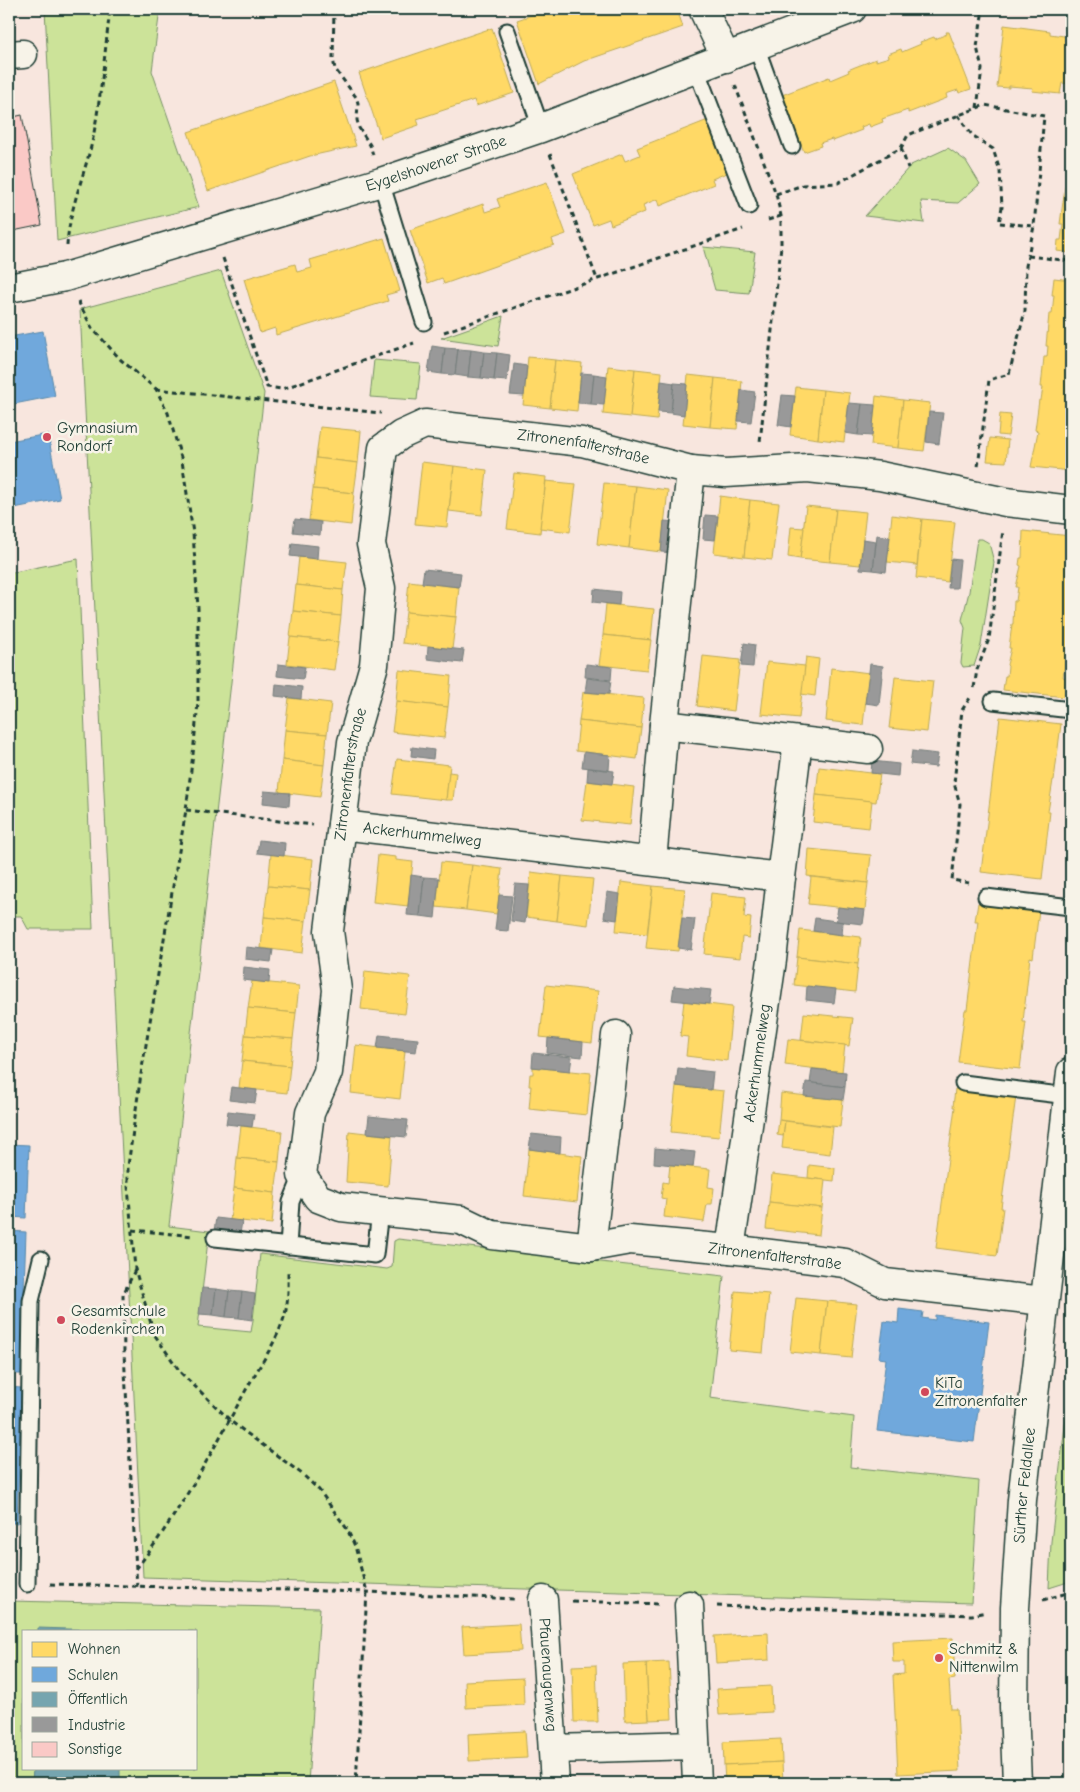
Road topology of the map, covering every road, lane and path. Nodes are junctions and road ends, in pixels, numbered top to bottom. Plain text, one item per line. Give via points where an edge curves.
1 (110, 9) edge
2 (334, 9) edge
3 (703, 9) edge
4 (852, 9) edge
5 (983, 9) edge
6 (507, 30) dead end
7 (756, 46) junction
8 (726, 58) junction
9 (696, 69) junction
10 (977, 108) junction
11 (958, 116) junction
12 (541, 128) junction
13 (792, 146) dead end
14 (901, 148) junction
15 (908, 168) dead end
16 (381, 182) junction
17 (776, 194) junction
18 (749, 206) dead end
19 (781, 216) junction
20 (763, 222) dead end
21 (1034, 226) junction
22 (744, 228) dead end
23 (214, 232) junction
24 (1028, 256) junction
25 (1071, 261) edge
26 (65, 277) junction
27 (597, 279) junction
28 (9, 288) edge
29 (424, 322) dead end
30 (439, 334) dead end
31 (421, 340) dead end
32 (156, 389) junction
33 (401, 435) junction
34 (691, 470) junction
35 (757, 470) junction
36 (974, 495) junction
37 (1006, 502) junction
38 (1071, 510) edge
39 (993, 701) dead end
40 (1071, 710) edge
41 (664, 725) junction
42 (798, 741) junction
43 (868, 749) dead end
44 (186, 810) junction
45 (342, 827) junction
46 (652, 861) junction
47 (780, 876) junction
48 (970, 883) dead end
49 (986, 897) dead end
50 (1071, 907) edge
51 (616, 1035) dead end
52 (963, 1083) dead end
53 (1070, 1084) edge
54 (302, 1175) junction
55 (380, 1211) junction
56 (132, 1230) junction
57 (215, 1238) joint
58 (288, 1246) junction
59 (590, 1248) junction
60 (730, 1250) junction
61 (41, 1259) dead end
62 (135, 1269) junction
63 (1044, 1301) junction
64 (229, 1420) junction
65 (136, 1569) junction
66 (27, 1584) joint
67 (137, 1588) junction
68 (367, 1592) junction
69 (543, 1600) dead end
70 (689, 1605) dead end
71 (695, 1745) junction
72 (553, 1749) junction
73 (356, 1783) edge
74 (555, 1783) edge
75 (697, 1783) edge
76 (1017, 1783) edge

1 - 26 path via 93,139 67,237
2 - 16 path via 335,69 356,97 359,128 370,145
3 - 8 street
4 - 7 street, Eygelshovener Straße
5 - 10 path via 977,47 982,69
6 - 12 lane
7 - 8 street, Eygelshovener Straße
7 - 13 lane
8 - 9 street, Eygelshovener Straße
8 - 17 path
9 - 12 street, Eygelshovener Straße
9 - 18 lane
10 - 11 path
10 - 21 path via 985,105 1044,116
11 - 14 path via 908,135
11 - 21 path via 972,135 993,149 1000,171 1002,207 999,223
12 - 16 street, Eygelshovener Straße
12 - 27 path
14 - 15 path
14 - 17 path via 838,183 803,185
16 - 23 street, Eygelshovener Straße
16 - 29 lane
17 - 19 path
19 - 20 path
19 - 35 path via 782,246
21 - 24 path
22 - 27 path
23 - 26 street, Eygelshovener Straße
23 - 31 path via 267,387 282,389
24 - 25 path
24 - 36 path via 1025,311 1009,374 989,380
26 - 28 street, Eygelshovener Straße
26 - 32 path via 92,328 121,360
27 - 30 path
32 - 33 path via 382,413
32 - 44 path via 168,413 182,461 198,608 198,703
33 - 34 street, Zitronenfalterstraße via 425,424 582,442
33 - 45 street, Zitronenfalterstraße via 384,448 371,544 381,588 374,664 352,742
34 - 35 street, Zitronenfalterstraße via 726,473
34 - 41 street
35 - 36 street, Zitronenfalterstraße via 808,468 880,476
36 - 37 street, Zitronenfalterstraße
37 - 38 street, Zitronenfalterstraße
37 - 48 path via 989,639 977,670 974,692 962,710 954,783 960,804 952,880
39 - 40 lane
41 - 42 street
41 - 46 street
42 - 43 street
42 - 47 street, Ackerhummelweg
44 - 45 path
44 - 56 path via 130,1147 128,1186
45 - 46 street, Ackerhummelweg
45 - 54 street, Zitronenfalterstraße via 329,931 337,990 328,1072 310,1113
46 - 47 street, Ackerhummelweg
47 - 60 street, Ackerhummelweg via 772,960
49 - 50 lane
51 - 59 street
52 - 53 lane
53 - 63 street, Sürther Feldallee
54 - 55 street, Zitronenfalterstraße via 318,1198 341,1207
54 - 58 lane via 291,1202
55 - 58 lane via 375,1255
55 - 59 street, Zitronenfalterstraße via 461,1220 492,1235
56 - 57 path
56 - 62 path
57 - 58 lane
58 - 64 path via 285,1315
59 - 60 street, Zitronenfalterstraße via 630,1240
60 - 63 street, Zitronenfalterstraße via 846,1263 885,1283
61 - 66 lane via 31,1302
62 - 64 path via 154,1334 181,1373
62 - 65 path via 123,1295
63 - 76 street, Sürther Feldallee via 1022,1500 1015,1608
64 - 65 path via 178,1508
64 - 68 path via 319,1490 348,1529
65 - 67 path
66 - 67 path
67 - 68 path
68 - 73 path
69 - 72 street, Pfauenaugenweg
70 - 71 street
71 - 72 street, Pfauenaugenweg
71 - 75 street
72 - 74 street, Pfauenaugenweg

